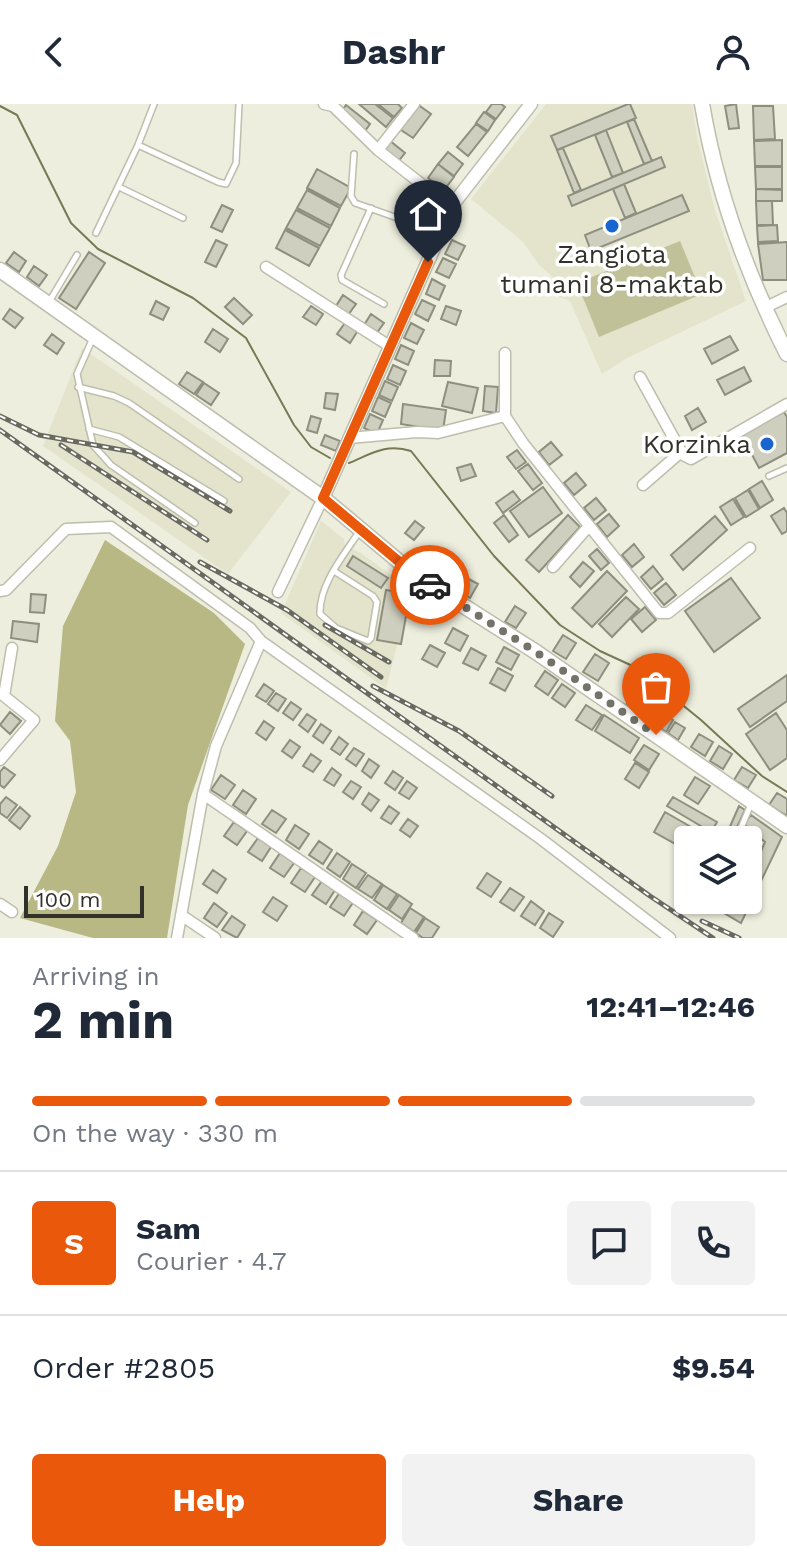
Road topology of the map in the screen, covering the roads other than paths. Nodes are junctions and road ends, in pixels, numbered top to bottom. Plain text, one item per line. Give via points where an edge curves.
1 (154, 104) edge
2 (239, 104) edge
3 (414, 104) edge
4 (531, 104) edge
5 (702, 104) edge
6 (330, 105) edge
7 (138, 145) junction
8 (378, 150) junction
9 (354, 154) dead end
10 (119, 187) junction
11 (371, 208) junction
12 (452, 208) junction
13 (183, 218) dead end
14 (96, 233) dead end
15 (441, 233) junction
16 (77, 255) dead end
17 (266, 267) dead end
18 (0, 270) edge
19 (787, 297) edge
20 (48, 303) junction
21 (384, 304) dead end
22 (764, 308) junction
23 (94, 335) junction
24 (391, 347) junction
25 (505, 353) dead end
26 (787, 354) edge
27 (640, 377) dead end
28 (78, 387) junction
29 (787, 404) edge
30 (505, 416) junction
31 (89, 429) junction
32 (349, 438) junction
33 (681, 452) junction
34 (787, 468) edge
35 (769, 476) dead end
36 (239, 479) dead end
37 (643, 485) dead end
38 (323, 498) junction
39 (224, 501) dead end
40 (195, 523) dead end
41 (589, 526) junction
42 (361, 530) junction
43 (750, 548) dead end
44 (553, 567) dead end
45 (334, 571) junction
46 (0, 591) edge
47 (278, 592) dead end
48 (261, 641) junction
49 (12, 648) dead end
50 (0, 760) edge
51 (203, 794) junction
52 (752, 802) junction
53 (742, 826) edge
54 (787, 826) edge
55 (0, 904) edge
56 (12, 912) dead end
57 (181, 915) junction
58 (177, 938) edge
59 (215, 938) edge
60 (413, 938) edge
61 (670, 938) edge

1 - 7 lane
2 - 7 lane via 236,163 226,184
3 - 8 street
4 - 12 street
5 - 22 main road via 722,198
6 - 8 street
7 - 10 lane
8 - 12 street
9 - 11 lane via 353,200
10 - 13 lane
10 - 14 lane
11 - 15 lane
11 - 21 lane via 341,275
12 - 15 street
15 - 24 street
16 - 20 lane
17 - 24 street
18 - 20 main road
19 - 22 street
20 - 23 main road
22 - 26 main road
23 - 28 lane via 77,374
23 - 38 main road
24 - 32 street
25 - 30 street
27 - 33 street
28 - 31 lane
28 - 36 lane via 129,403
29 - 33 street via 691,459
30 - 32 street via 438,433
30 - 41 street
31 - 39 lane via 119,437
31 - 40 lane via 93,445 111,465
32 - 38 street
33 - 37 street
34 - 35 lane
38 - 42 main road
38 - 47 street
41 - 43 street via 663,614
41 - 44 street
42 - 45 lane
42 - 52 main road via 415,575
45 - 45 lane via 320,614 336,628 368,641 377,602
46 - 48 street via 66,529 111,527
48 - 51 street via 216,746
48 - 61 street via 541,839
49 - 50 street via 4,696 34,720
51 - 57 street
51 - 60 street
52 - 53 lane
52 - 54 main road
55 - 56 street
57 - 58 street
57 - 59 street

